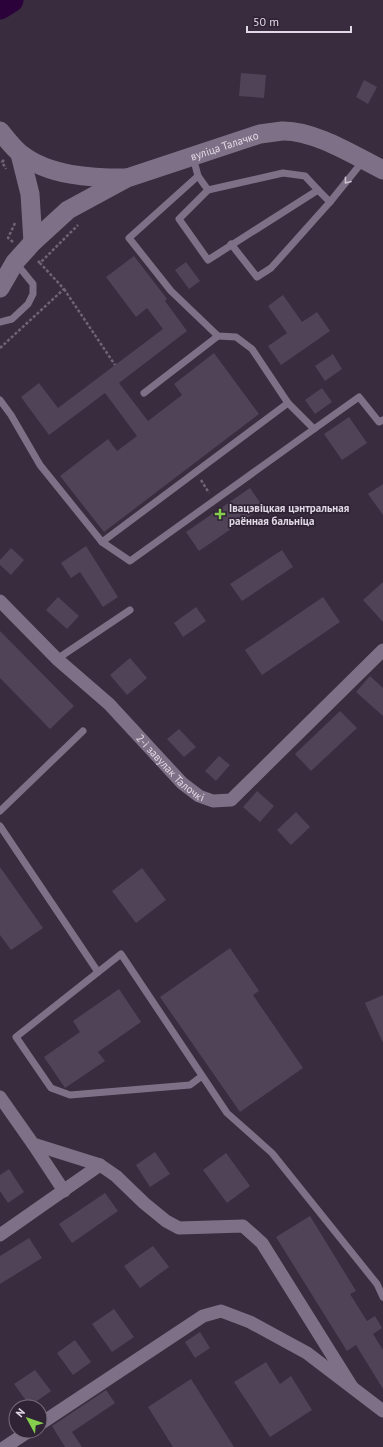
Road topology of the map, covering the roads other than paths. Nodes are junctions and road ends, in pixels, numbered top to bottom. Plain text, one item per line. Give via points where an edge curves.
1 (0, 131) edge
2 (20, 154) junction
3 (193, 157) junction
4 (363, 160) junction
5 (383, 170) edge
6 (198, 176) junction
7 (127, 178) junction
8 (208, 190) junction
9 (318, 190) junction
10 (330, 202) junction
11 (33, 242) junction
12 (231, 244) junction
13 (8, 266) edge
14 (0, 288) edge
15 (0, 322) edge
16 (218, 336) junction
17 (144, 393) dead end
18 (0, 400) edge
19 (288, 403) junction
20 (383, 420) edge
21 (314, 429) junction
22 (102, 542) junction
23 (0, 601) edge
24 (130, 610) dead end
25 (383, 650) edge
26 (58, 659) junction
27 (83, 731) dead end
28 (0, 811) edge
29 (0, 826) edge
30 (98, 972) junction
31 (202, 1076) junction
32 (0, 1097) edge
33 (33, 1144) junction
34 (100, 1165) junction
35 (64, 1191) junction
36 (0, 1235) edge
37 (383, 1297) edge
38 (352, 1387) junction
39 (383, 1411) edge
40 (48, 1419) edge
41 (17, 1439) edge
42 (5, 1447) edge

1 - 2 street
2 - 7 street via 38,165 63,172 99,178
2 - 11 street via 30,194
3 - 4 street, вуліца Талачко via 260,134 283,131 306,135
3 - 6 lane
3 - 7 street, вуліца Талачко
4 - 5 street, вуліца Талачко
4 -> 10 lane
6 - 8 lane
6 - 16 lane via 129,238 171,291
7 - 11 street, вуліца Талачко via 68,210
8 - 9 lane via 283,172 305,176
8 - 12 lane via 179,219 208,260
9 - 10 lane
9 - 12 lane
10 - 12 lane via 271,268 257,277
11 - 13 street, вуліца Талачко
13 - 14 street, вуліца Талачко
13 - 15 lane via 33,284 33,294 28,304 12,319
16 - 17 lane
16 - 19 lane via 236,337 252,349
18 - 22 lane via 40,465
19 - 21 lane
19 - 22 lane
20 - 21 lane via 379,422 359,397
21 - 22 lane via 130,561
23 - 26 street, 2-і завулак Талочкі
24 - 26 lane
25 - 26 street, 2-і завулак Талочкі via 231,800 213,801 198,796 182,783 109,704
27 - 28 lane
29 - 30 lane
30 - 31 lane via 121,954
30 - 31 lane via 16,1037 51,1088 70,1095 190,1085
31 - 37 lane via 227,1113 272,1153 377,1284
32 - 33 street
33 - 34 street
33 - 35 street
34 - 35 street
34 - 38 street via 166,1221 179,1228 243,1226 262,1243
35 - 36 street
38 - 39 street
38 - 40 street via 307,1353 250,1322 221,1311 203,1316
41 - 42 street

